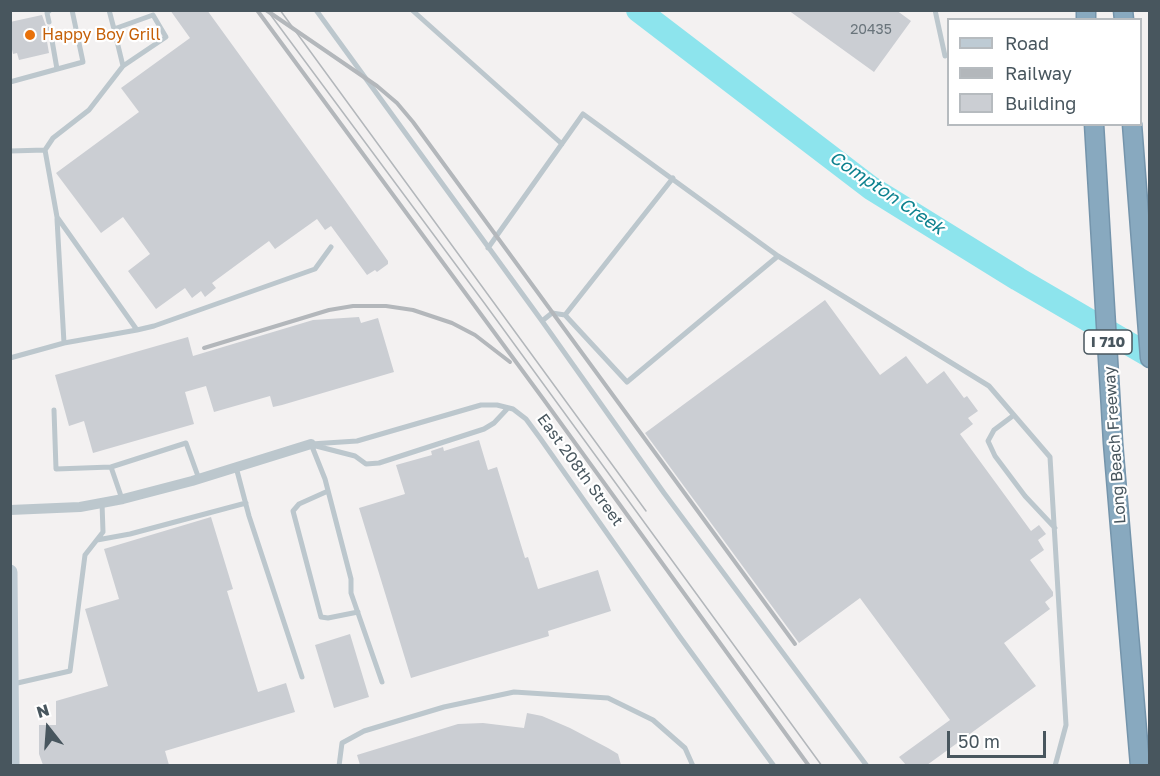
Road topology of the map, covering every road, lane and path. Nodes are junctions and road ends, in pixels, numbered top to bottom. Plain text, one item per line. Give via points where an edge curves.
1 (50, 10) edge
2 (72, 10) edge
3 (109, 10) edge
4 (316, 10) edge
5 (412, 10) edge
6 (935, 10) edge
7 (49, 22) dead end
8 (50, 29) dead end
9 (114, 29) junction
10 (945, 56) dead end
11 (123, 66) junction
12 (57, 69) junction
13 (10, 82) edge
14 (1094, 126) edge
15 (1132, 126) edge
16 (562, 144) junction
17 (45, 150) junction
18 (10, 151) edge
19 (673, 178) junction
20 (1149, 204) edge
21 (57, 217) junction
22 (331, 247) dead end
23 (488, 248) junction
24 (778, 256) junction
25 (1142, 256) junction
26 (565, 315) junction
27 (542, 321) junction
28 (137, 330) junction
29 (64, 343) junction
30 (10, 358) edge
31 (1149, 358) edge
32 (507, 408) junction
33 (54, 410) dead end
34 (1014, 415) junction
35 (311, 444) junction
36 (111, 466) junction
37 (236, 467) junction
38 (199, 479) junction
39 (328, 491) junction
40 (122, 499) junction
41 (102, 503) junction
42 (246, 503) junction
43 (10, 510) edge
44 (1055, 528) junction
45 (97, 540) junction
46 (10, 572) edge
47 (358, 612) junction
48 (11, 669) edge
49 (302, 677) dead end
50 (382, 682) dead end
51 (11, 684) edge
52 (339, 764) edge
53 (12, 765) edge
54 (693, 765) edge
55 (774, 765) edge
56 (867, 765) edge
57 (1055, 765) edge
58 (1140, 765) edge

1 - 7 lane
2 - 12 lane via 82,62
3 - 9 lane
4 - 23 lane
5 - 16 lane
6 - 10 lane
8 - 12 lane
9 - 11 lane
9 - 11 lane via 153,15 166,37
11 - 17 lane via 89,110 53,138
12 - 13 lane
14 - 58 highway, Long Beach Freeway / I 710 via 1113,443
15 - 25 highway, I 710
16 - 19 lane via 583,114
16 - 23 lane
17 - 18 lane
17 - 21 lane
19 - 24 lane
19 - 26 lane
20 - 25 highway
21 - 28 lane
21 - 29 lane
22 - 28 lane via 315,268
23 - 27 lane
24 - 26 lane via 627,382
24 - 34 lane via 989,386
25 - 31 highway, I 710
26 - 27 lane via 552,313
27 - 56 lane via 664,493
28 - 29 lane
29 - 30 lane
32 - 35 lane via 481,405 357,441
32 - 35 lane via 484,429 379,464 366,464 355,456
32 - 55 lane, East 208th Street via 526,419
33 - 36 lane via 56,469
34 - 44 lane via 1050,457
34 - 44 lane via 994,430 988,441 1025,496
35 - 37 street
35 - 39 lane
36 - 38 lane via 186,443
36 - 40 lane
37 - 38 street
37 - 42 lane
38 - 40 street
39 - 47 lane
39 - 47 lane via 299,504 293,511 321,617
40 - 41 street
41 - 43 street
41 - 45 lane via 103,532
42 - 45 lane
42 - 49 lane
44 - 57 lane via 1066,725
45 - 51 lane via 85,555 70,671
46 - 48 main road
47 - 50 lane
48 - 51 main road
51 - 53 main road
52 - 54 lane via 342,743 364,731 444,707 514,692 608,698 653,720 685,748

